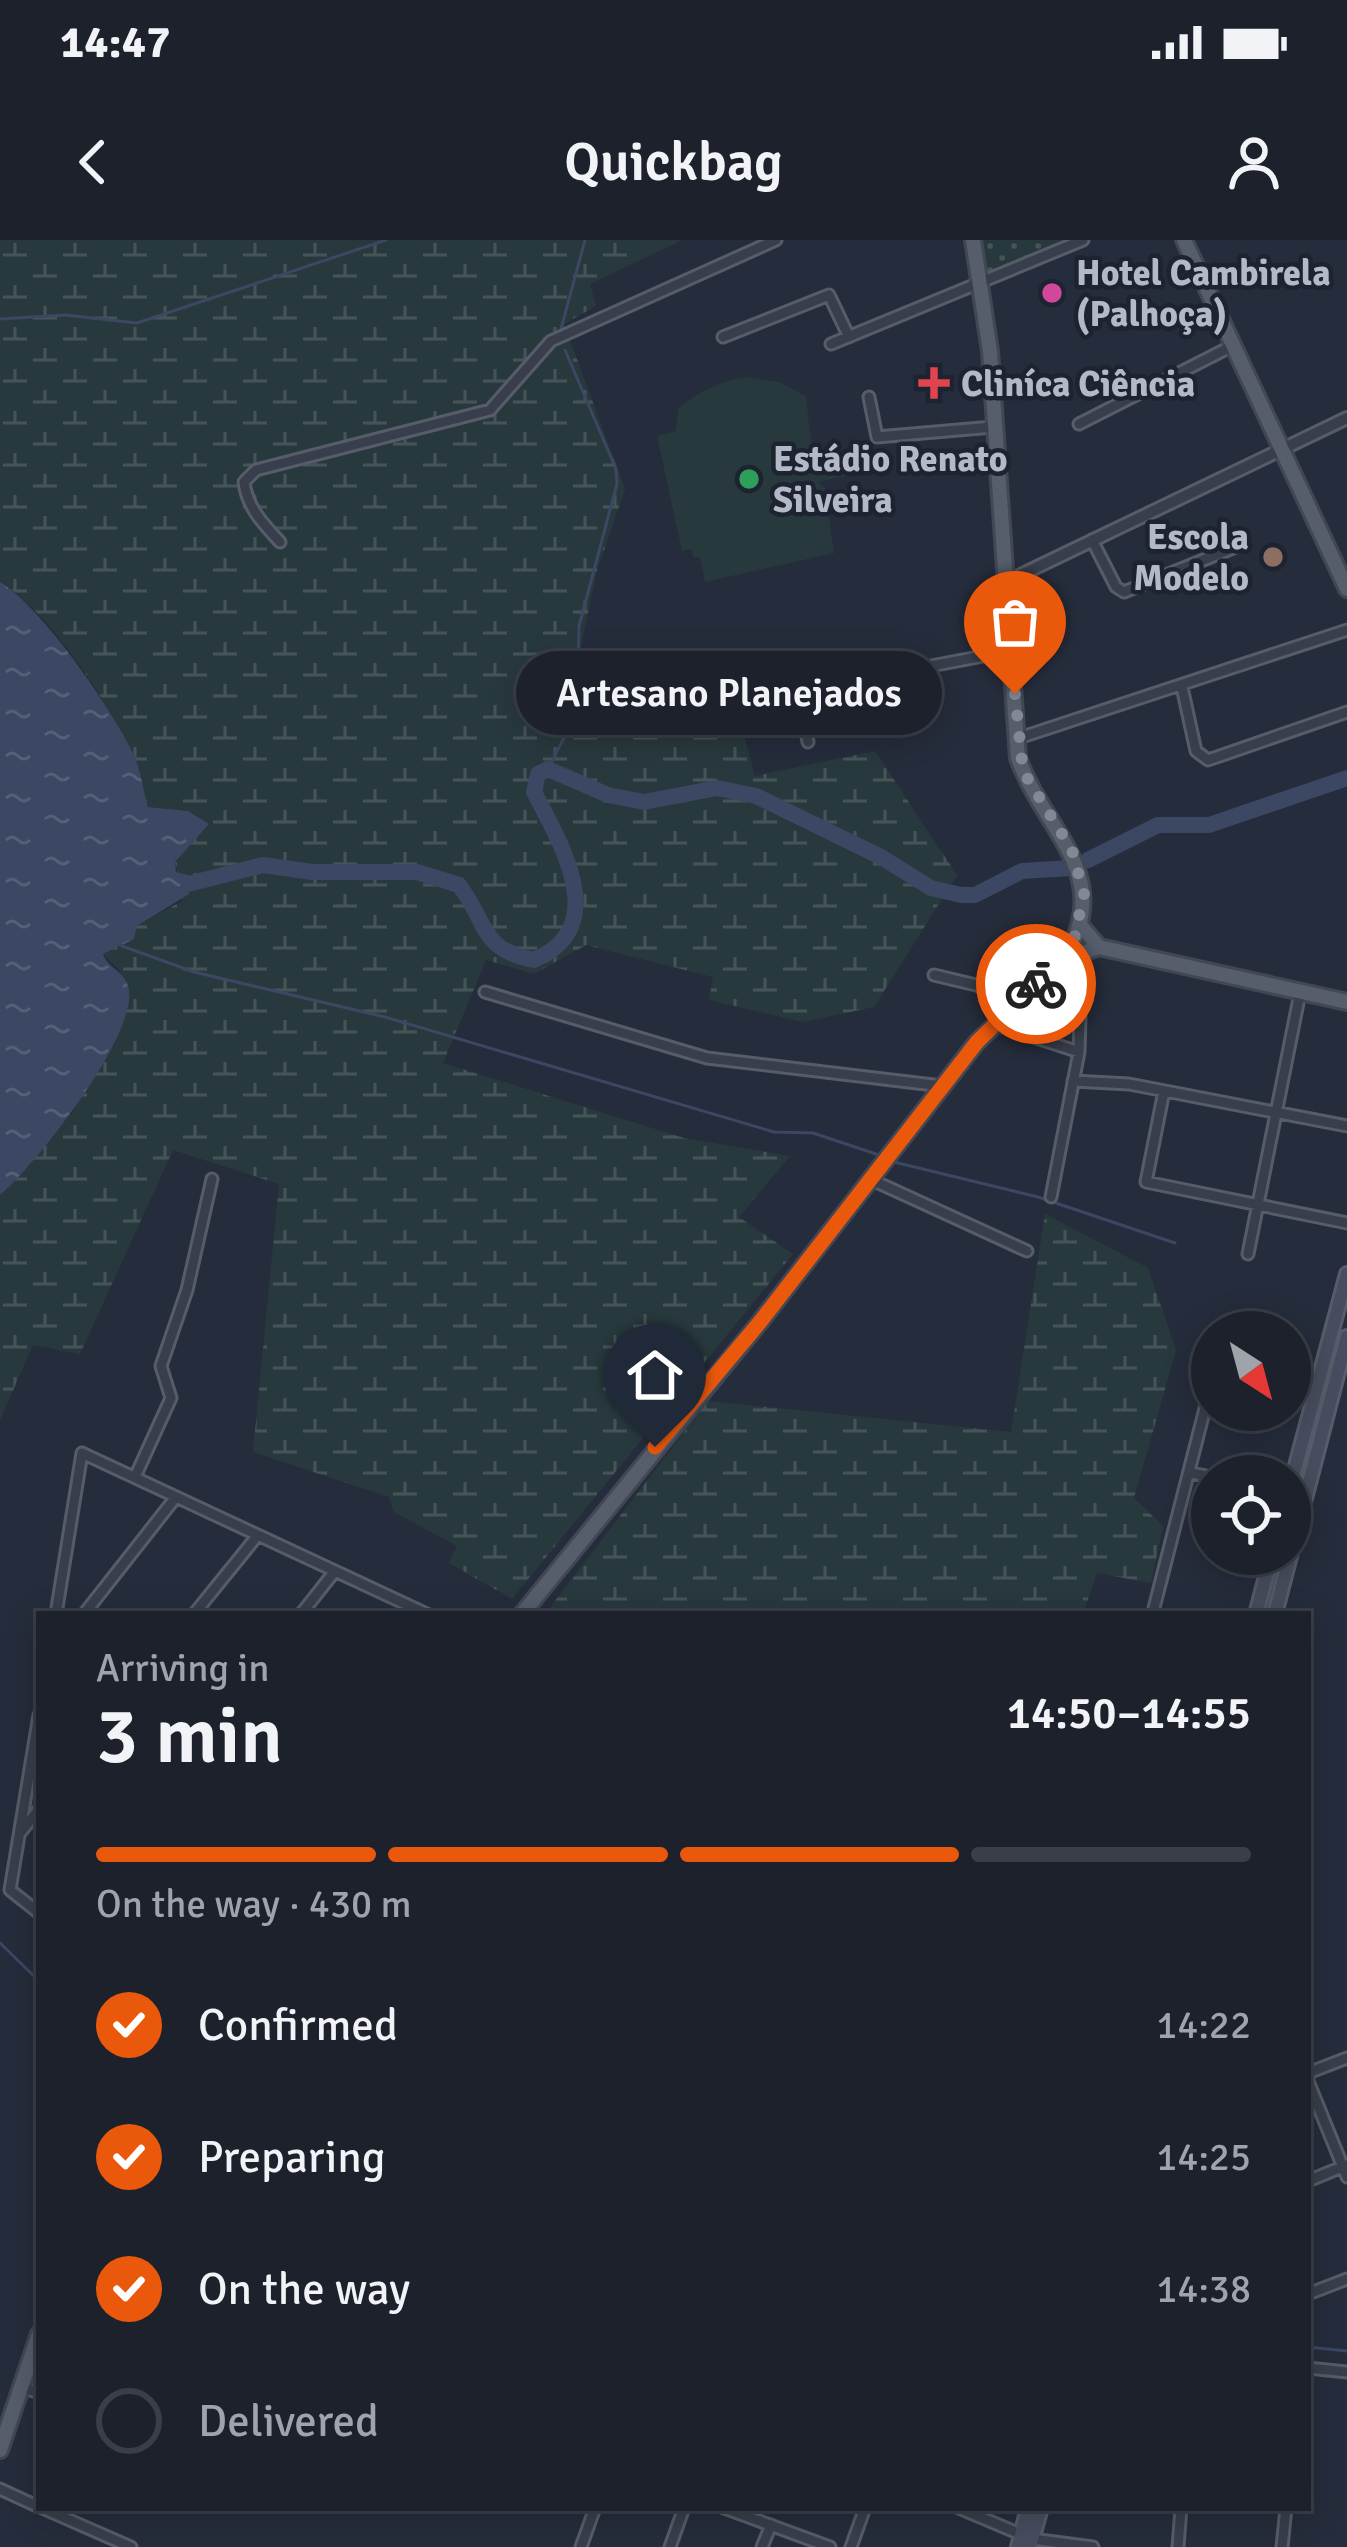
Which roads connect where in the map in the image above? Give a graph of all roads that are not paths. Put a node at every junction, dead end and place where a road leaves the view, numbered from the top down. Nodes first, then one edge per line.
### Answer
1 (776, 240) edge
2 (973, 240) edge
3 (1083, 240) edge
4 (1184, 240) edge
5 (979, 281) junction
6 (723, 337) dead end
7 (849, 337) junction
8 (831, 344) dead end
9 (1234, 346) junction
10 (869, 397) dead end
11 (1347, 418) edge
12 (1079, 424) dead end
13 (994, 427) junction
14 (1282, 449) junction
15 (1092, 540) junction
16 (280, 542) dead end
17 (1243, 544) dead end
18 (1004, 583) junction
19 (1347, 589) edge
20 (1347, 630) edge
21 (1010, 651) junction
22 (1182, 687) junction
23 (1347, 712) edge
24 (1019, 738) junction
25 (808, 742) dead end
26 (1080, 925) junction
27 (1099, 947) junction
28 (1082, 952) junction
29 (1063, 961) junction
30 (934, 975) dead end
31 (484, 992) dead end
32 (1300, 993) junction
33 (1022, 996) junction
34 (1347, 1002) edge
35 (994, 1024) junction
36 (1079, 1052) junction
37 (1072, 1081) junction
38 (942, 1086) junction
39 (1164, 1091) junction
40 (1273, 1112) junction
41 (1347, 1126) edge
42 (212, 1179) dead end
43 (872, 1180) junction
44 (1051, 1197) dead end
45 (1255, 1204) junction
46 (1347, 1223) edge
47 (1027, 1251) dead end
48 (1248, 1254) dead end
49 (1347, 1274) edge
50 (1347, 1337) edge
51 (1299, 1455) edge
52 (1191, 1473) edge
53 (135, 1477) junction
54 (176, 1497) junction
55 (258, 1534) junction
56 (335, 1571) junction
57 (1266, 1575) edge
58 (1154, 1608) dead end
59 (56, 1611) edge
60 (87, 1611) edge
61 (196, 1611) edge
62 (303, 1611) edge
63 (412, 1611) edge
64 (524, 1611) edge
65 (1257, 1611) edge
66 (1276, 1611) edge
67 (36, 1734) edge
68 (36, 1813) edge
69 (20, 1833) junction
70 (36, 1910) edge
71 (1347, 2058) edge
72 (1311, 2076) edge
73 (1311, 2084) edge
74 (1346, 2170) edge
75 (1311, 2180) edge
76 (1347, 2279) edge
77 (1311, 2293) edge
78 (36, 2343) edge
79 (1311, 2368) edge
80 (1347, 2372) edge
81 (21, 2387) junction
82 (36, 2392) edge
83 (0, 2450) edge
84 (0, 2489) edge
85 (36, 2505) edge
86 (50, 2511) edge
87 (594, 2511) edge
88 (684, 2511) edge
89 (732, 2511) edge
90 (864, 2511) edge
91 (965, 2511) edge
92 (1028, 2511) edge
93 (1040, 2511) edge
94 (1181, 2511) edge
95 (1286, 2511) edge
96 (771, 2525) junction
97 (1025, 2542) edge
98 (1077, 2546) edge
99 (131, 2547) edge
100 (581, 2547) edge
101 (670, 2547) edge
102 (763, 2547) edge
103 (830, 2547) edge
104 (850, 2547) edge
105 (1093, 2547) edge
106 (1178, 2547) edge
107 (1282, 2547) edge

1 - 16 street
2 - 5 main road
3 - 5 street
4 - 9 main road
5 - 7 street
5 - 13 main road
6 - 7 street
7 - 8 street
9 - 12 street
9 - 14 main road
10 - 13 street
11 - 14 street
13 - 18 main road
14 - 15 street
14 - 19 main road
15 - 17 street
15 - 18 street
18 - 21 main road
20 - 22 street
21 - 24 main road
21 - 25 street
22 - 23 street
22 - 24 street
24 - 26 main road
26 - 27 main road
26 - 29 main road
27 - 28 main road
27 - 32 main road
28 - 29 main road
28 - 36 street
29 - 33 main road
30 - 33 street
31 - 38 street
32 - 34 main road
32 - 40 street
33 - 35 main road
35 - 36 street
35 - 38 main road
36 - 37 street
37 - 39 street
37 - 44 street
38 - 43 main road
39 - 40 street
39 - 45 street
40 - 41 street
40 - 45 street
42 - 53 street
43 - 47 street
43 - 64 main road
45 - 46 street
45 - 48 street
49 - 51 main road
50 - 66 main road
52 - 58 street
53 - 54 street
53 - 59 street
54 - 55 street
54 - 60 street
55 - 56 street
55 - 61 street
56 - 62 street
56 - 63 street
57 - 65 main road
67 - 69 street
68 - 69 street
69 - 70 street
71 - 72 street
73 - 74 street
74 - 75 street
76 - 77 street
78 - 81 main road
79 - 80 street
81 - 82 street
81 - 83 main road
84 - 85 street
86 - 99 street
87 - 100 street
88 - 101 street
89 - 96 street
90 - 104 street
91 - 97 street
92 - 97 main road
93 - 97 main road
94 - 106 street
95 - 107 street
96 - 102 street
96 - 103 street
97 - 98 street
98 - 105 street

